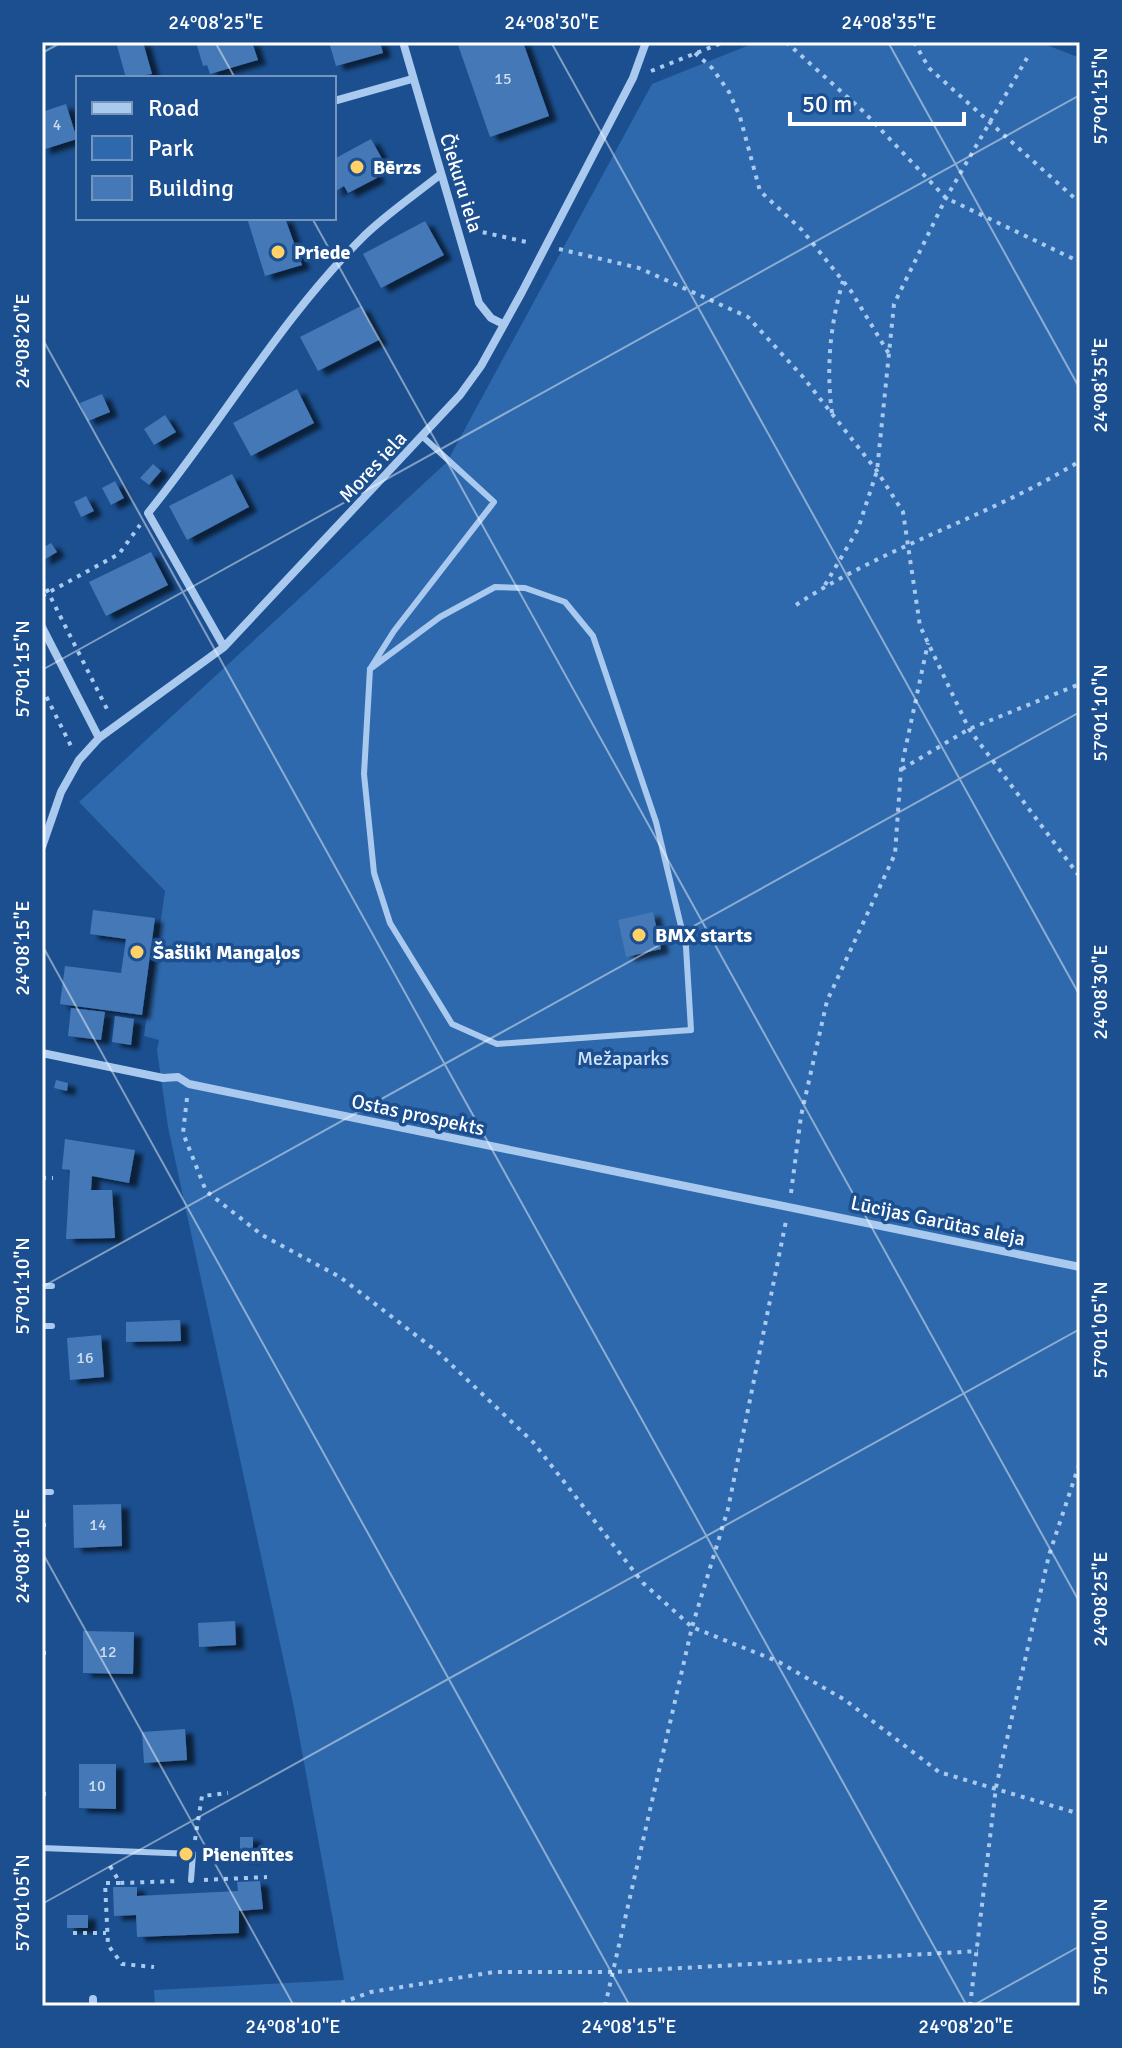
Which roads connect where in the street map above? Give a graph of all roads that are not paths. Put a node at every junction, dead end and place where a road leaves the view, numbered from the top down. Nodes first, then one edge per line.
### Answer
1 (403, 42) edge
2 (646, 42) edge
3 (412, 79) junction
4 (336, 100) edge
5 (441, 174) junction
6 (503, 324) junction
7 (423, 437) junction
8 (42, 627) edge
9 (224, 647) junction
10 (370, 669) junction
11 (99, 738) junction
12 (42, 847) edge
13 (42, 1053) edge
14 (789, 1207) joint
15 (1080, 1267) edge
16 (42, 1286) edge
17 (52, 1286) dead end
18 (42, 1326) edge
19 (52, 1326) dead end
20 (42, 1492) edge
21 (51, 1492) dead end
22 (42, 1848) edge
23 (191, 1880) dead end

1 - 3 street, Čiekuru iela
2 - 6 street, Mores iela
3 - 4 street
3 - 5 street, Čiekuru iela
5 - 6 street, Čiekuru iela
5 - 9 street
6 - 7 street, Mores iela
7 - 9 street, Mores iela
7 - 10 lane
8 - 11 street
9 - 11 street, Mores iela
10 - 10 lane
11 - 12 street, Mores iela
13 - 14 street, Ostas prospekts
14 - 15 street, Lūcijas Garūtas aleja
16 - 17 lane
18 - 19 lane
20 - 21 lane
22 - 23 lane

